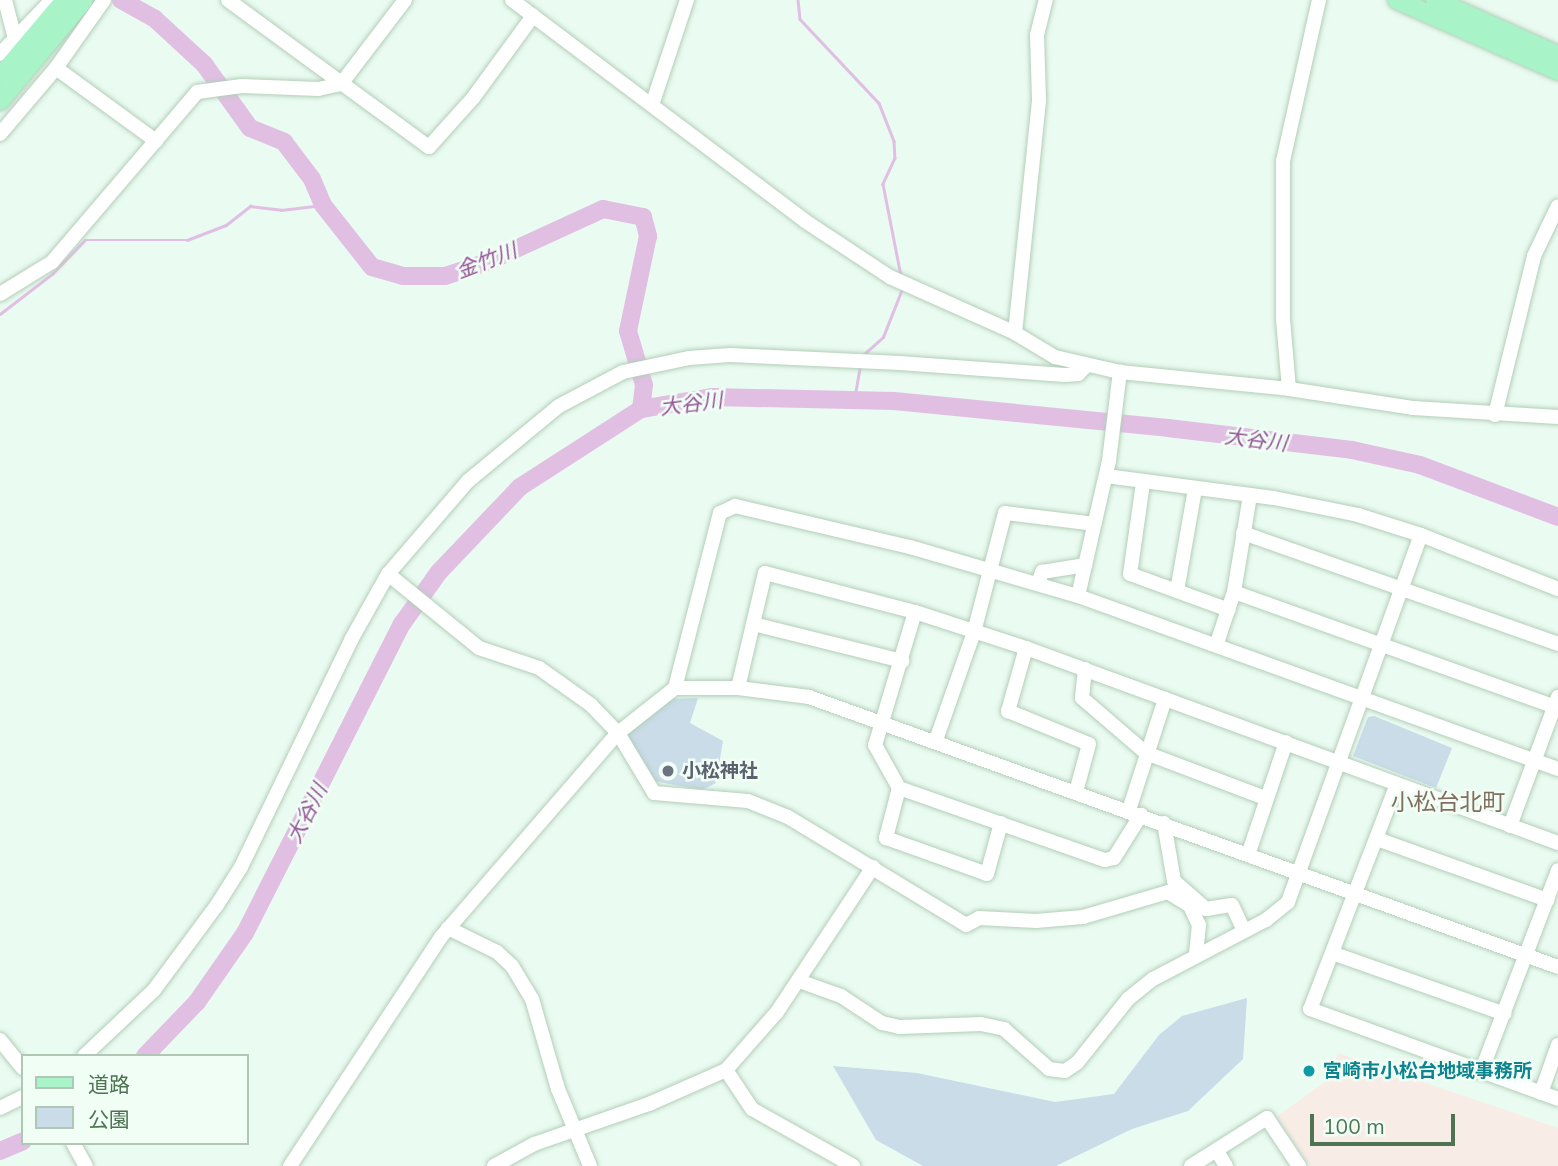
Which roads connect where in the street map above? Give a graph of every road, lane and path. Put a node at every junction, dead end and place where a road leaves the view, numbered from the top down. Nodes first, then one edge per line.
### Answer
1 (5, 0) edge
2 (52, 0) edge
3 (65, 0) edge
4 (84, 0) edge
5 (228, 0) edge
6 (405, 0) edge
7 (512, 0) edge
8 (687, 0) edge
9 (1046, 0) edge
10 (1319, 0) edge
11 (1397, 0) edge
12 (1436, 0) edge
13 (103, 1) edge
14 (533, 16) junction
15 (15, 39) junction
16 (0, 54) edge
17 (1558, 55) edge
18 (56, 68) junction
19 (1558, 71) edge
20 (0, 77) edge
21 (341, 83) junction
22 (0, 101) edge
23 (652, 105) junction
24 (0, 134) edge
25 (156, 141) junction
26 (1558, 206) edge
27 (0, 295) edge
28 (1015, 333) junction
29 (1085, 367) junction
30 (1120, 372) junction
31 (1289, 389) junction
32 (1495, 415) junction
33 (1558, 417) edge
34 (1107, 469) junction
35 (1143, 483) junction
36 (1195, 489) junction
37 (1250, 495) junction
38 (1094, 524) junction
39 (1243, 533) junction
40 (1421, 535) junction
41 (1085, 565) junction
42 (990, 569) junction
43 (390, 575) junction
44 (1038, 584) junction
45 (1403, 589) junction
46 (1558, 589) edge
47 (1177, 591) junction
48 (1234, 592) junction
49 (1078, 596) junction
50 (1228, 610) junction
51 (915, 612) junction
52 (753, 624) junction
53 (974, 632) junction
54 (1217, 643) junction
55 (1558, 644) edge
56 (1384, 645) junction
57 (1026, 648) junction
58 (902, 661) junction
59 (1085, 669) junction
60 (675, 688) junction
61 (738, 688) junction
62 (1362, 696) junction
63 (1165, 699) junction
64 (1557, 704) edge
65 (882, 721) junction
66 (618, 733) junction
67 (936, 740) junction
68 (1286, 742) junction
69 (1146, 753) junction
70 (1535, 760) junction
71 (1338, 762) junction
72 (1558, 769) edge
73 (1397, 784) junction
74 (899, 788) junction
75 (1076, 792) junction
76 (1265, 798) junction
77 (1135, 812) junction
78 (1001, 823) junction
79 (1164, 823) junction
80 (1510, 826) junction
81 (1377, 839) junction
82 (1558, 843) edge
83 (1248, 855) junction
84 (873, 867) junction
85 (1558, 870) edge
86 (1299, 875) junction
87 (1355, 897) junction
88 (1548, 900) junction
89 (448, 928) junction
90 (1243, 929) junction
91 (1332, 953) junction
92 (1196, 955) junction
93 (1527, 956) junction
94 (1558, 967) edge
95 (799, 981) junction
96 (1505, 1014) junction
97 (0, 1040) edge
98 (1558, 1045) edge
99 (86, 1054) edge
100 (21, 1066) edge
101 (726, 1070) junction
102 (1481, 1072) junction
103 (1541, 1093) junction
104 (21, 1098) edge
105 (1558, 1099) edge
106 (0, 1108) edge
107 (577, 1129) junction
108 (74, 1145) edge
109 (1217, 1151) junction
110 (84, 1162) edge
111 (290, 1166) edge
112 (494, 1166) edge
113 (590, 1166) edge
114 (853, 1166) edge
115 (1191, 1166) edge
116 (1226, 1166) edge
117 (1299, 1166) edge

1 - 15 street
2 - 15 street
3 - 20 main road
4 - 22 main road
5 - 21 street
6 - 21 street
7 - 14 street
8 - 23 street
9 - 28 street
10 - 31 street
11 - 19 main road
12 - 17 main road
13 - 18 street
14 - 21 street
14 - 23 street
15 - 16 street
18 - 24 street
18 - 25 street
21 - 25 street
23 - 28 street
25 - 27 street
26 - 32 street
28 - 29 street
29 - 30 street
29 - 43 street
30 - 31 street
30 - 34 street
31 - 32 street
32 - 33 street
34 - 35 street
34 - 38 street
35 - 36 street
35 - 47 street
36 - 37 street
36 - 47 street
37 - 39 street
37 - 40 street
38 - 41 street
38 - 42 street
39 - 45 street
39 - 48 street
40 - 45 street
40 - 46 street
41 - 44 street
41 - 49 street
42 - 44 street
42 - 53 street
42 - 60 street
43 - 66 street
43 - 99 street
44 - 49 street
45 - 55 street
45 - 56 street
47 - 50 street
48 - 50 street
48 - 56 street
49 - 54 street
50 - 54 street
51 - 52 street
51 - 53 street
51 - 58 street
52 - 58 street
52 - 61 street
53 - 57 street
53 - 67 street
54 - 62 street
56 - 62 street
56 - 64 street
57 - 59 street
57 - 75 street
58 - 65 street
59 - 63 street
59 - 69 street
60 - 61 street
60 - 66 street
61 - 65 street
62 - 70 street
62 - 71 street
63 - 68 street
63 - 69 street
64 - 70 street
65 - 67 street
65 - 74 street
66 - 84 street
66 - 89 street
67 - 75 street
68 - 71 street
68 - 76 street
69 - 76 street
69 - 77 street
70 - 72 street
70 - 80 street
71 - 73 street
71 - 86 street
73 - 80 street
73 - 81 street
74 - 78 street
74 - 78 street
75 - 77 street
76 - 83 street
77 - 78 street
77 - 79 street
79 - 83 street
79 - 90 street
80 - 82 street
81 - 87 street
81 - 88 street
83 - 86 street
84 - 92 street
84 - 95 street
85 - 88 street
86 - 87 street
86 - 90 street
87 - 91 street
87 - 93 street
88 - 93 street
89 - 107 street
89 - 111 street
90 - 92 street
91 - 96 street
91 - 102 street
92 - 95 street
93 - 94 street
93 - 96 street
95 - 101 street
96 - 102 street
97 - 100 street
98 - 103 street
101 - 107 street
101 - 114 street
102 - 103 street
103 - 105 street
104 - 106 street
107 - 112 street
107 - 113 street
108 - 110 street
109 - 115 street
109 - 116 street
109 - 117 street

